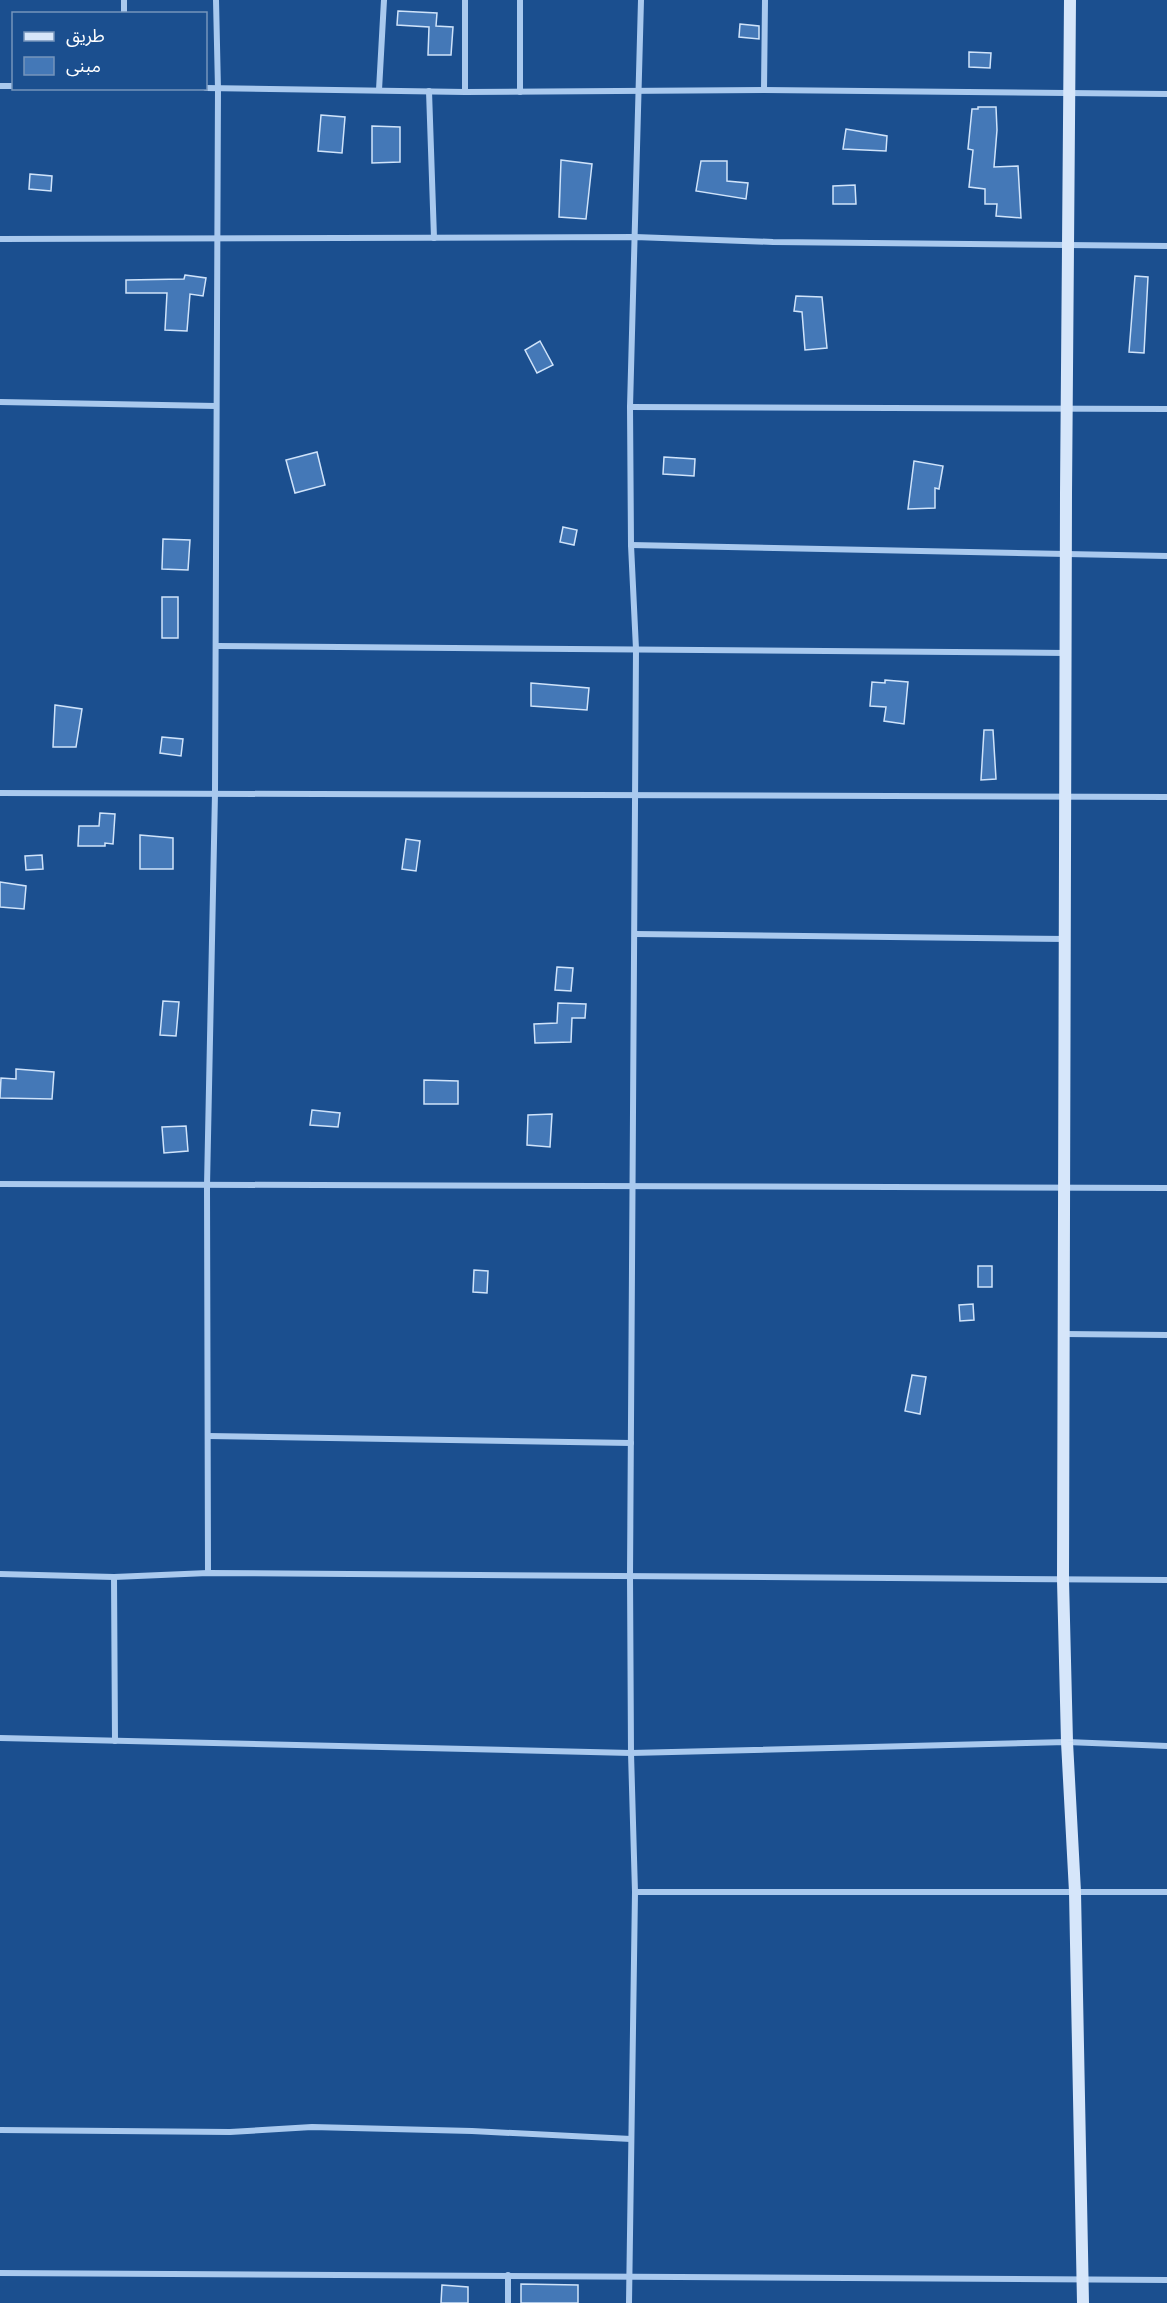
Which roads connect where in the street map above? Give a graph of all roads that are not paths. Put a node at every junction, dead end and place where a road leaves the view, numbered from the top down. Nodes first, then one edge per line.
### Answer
1 (216, 0) edge
2 (384, 0) edge
3 (465, 0) edge
4 (520, 0) edge
5 (641, 0) edge
6 (765, 0) edge
7 (1070, 0) edge
8 (207, 88) edge
9 (218, 88) junction
10 (379, 90) junction
11 (764, 90) junction
12 (429, 91) junction
13 (639, 91) junction
14 (465, 92) junction
15 (520, 92) junction
16 (1069, 93) junction
17 (1167, 94) edge
18 (635, 237) junction
19 (434, 238) junction
20 (0, 239) edge
21 (217, 239) junction
22 (1069, 244) junction
23 (1167, 246) edge
24 (0, 402) edge
25 (216, 406) junction
26 (630, 407) junction
27 (1068, 409) junction
28 (1167, 409) edge
29 (631, 545) junction
30 (1067, 553) junction
31 (1167, 556) edge
32 (216, 646) junction
33 (636, 650) junction
34 (1067, 653) junction
35 (0, 793) edge
36 (215, 793) junction
37 (636, 794) junction
38 (1066, 796) junction
39 (1167, 797) edge
40 (634, 934) junction
41 (1066, 939) junction
42 (0, 1184) edge
43 (633, 1185) junction
44 (207, 1186) junction
45 (1167, 1188) edge
46 (1065, 1189) junction
47 (1064, 1334) junction
48 (1167, 1335) edge
49 (208, 1436) junction
50 (631, 1443) junction
51 (208, 1573) junction
52 (0, 1574) edge
53 (630, 1576) junction
54 (114, 1577) junction
55 (1063, 1580) junction
56 (1167, 1580) edge
57 (0, 1738) edge
58 (115, 1741) junction
59 (1067, 1742) junction
60 (1167, 1746) edge
61 (631, 1753) junction
62 (635, 1892) junction
63 (1075, 1892) junction
64 (1167, 1892) edge
65 (0, 2130) edge
66 (631, 2139) junction
67 (0, 2273) edge
68 (508, 2275) junction
69 (629, 2276) junction
70 (1084, 2279) junction
71 (1167, 2280) edge
72 (508, 2303) edge
73 (629, 2303) edge
74 (1083, 2303) edge

1 - 9 street
2 - 10 street
3 - 14 street
4 - 15 street
5 - 13 street
6 - 11 street
7 - 16 street
8 - 9 street
9 - 10 street
9 - 21 street
10 - 12 street
11 - 13 street
11 - 16 street
12 - 14 street
12 - 19 street
13 - 15 street
13 - 18 street
14 - 15 street
16 - 17 street
16 - 22 street
18 - 19 street
18 - 22 street
18 - 26 street
19 - 21 street
20 - 21 street
21 - 25 street
22 - 23 street
22 - 27 street
24 - 25 street
25 - 32 street
26 - 27 street
26 - 29 street
27 - 28 street
27 - 30 street
29 - 30 street
29 - 33 street
30 - 31 street
30 - 34 street
32 - 33 street
32 - 36 street
33 - 34 street
33 - 37 street
34 - 38 street
35 - 36 street
36 - 37 street
36 - 44 street
37 - 38 street
37 - 40 street
38 - 39 street
38 - 41 street
40 - 41 street
40 - 43 street
41 - 46 street
42 - 44 street
43 - 44 street
43 - 46 street
43 - 50 street
44 - 49 street
45 - 46 street
46 - 47 street
47 - 48 street
47 - 55 street
49 - 50 street
49 - 51 street
50 - 53 street
51 - 53 street
51 - 54 street
52 - 54 street
53 - 55 street
53 - 61 street
54 - 58 street
55 - 56 street
55 - 59 street
57 - 58 street
58 - 61 street
59 - 60 street
59 - 61 street
59 - 63 street
61 - 62 street
62 - 63 street
62 - 66 street
63 - 64 street
63 - 70 street
65 - 66 street
66 - 69 street
67 - 68 street
68 - 69 street
68 - 72 street
69 - 70 street
69 - 73 street
70 - 71 street
70 - 74 street

